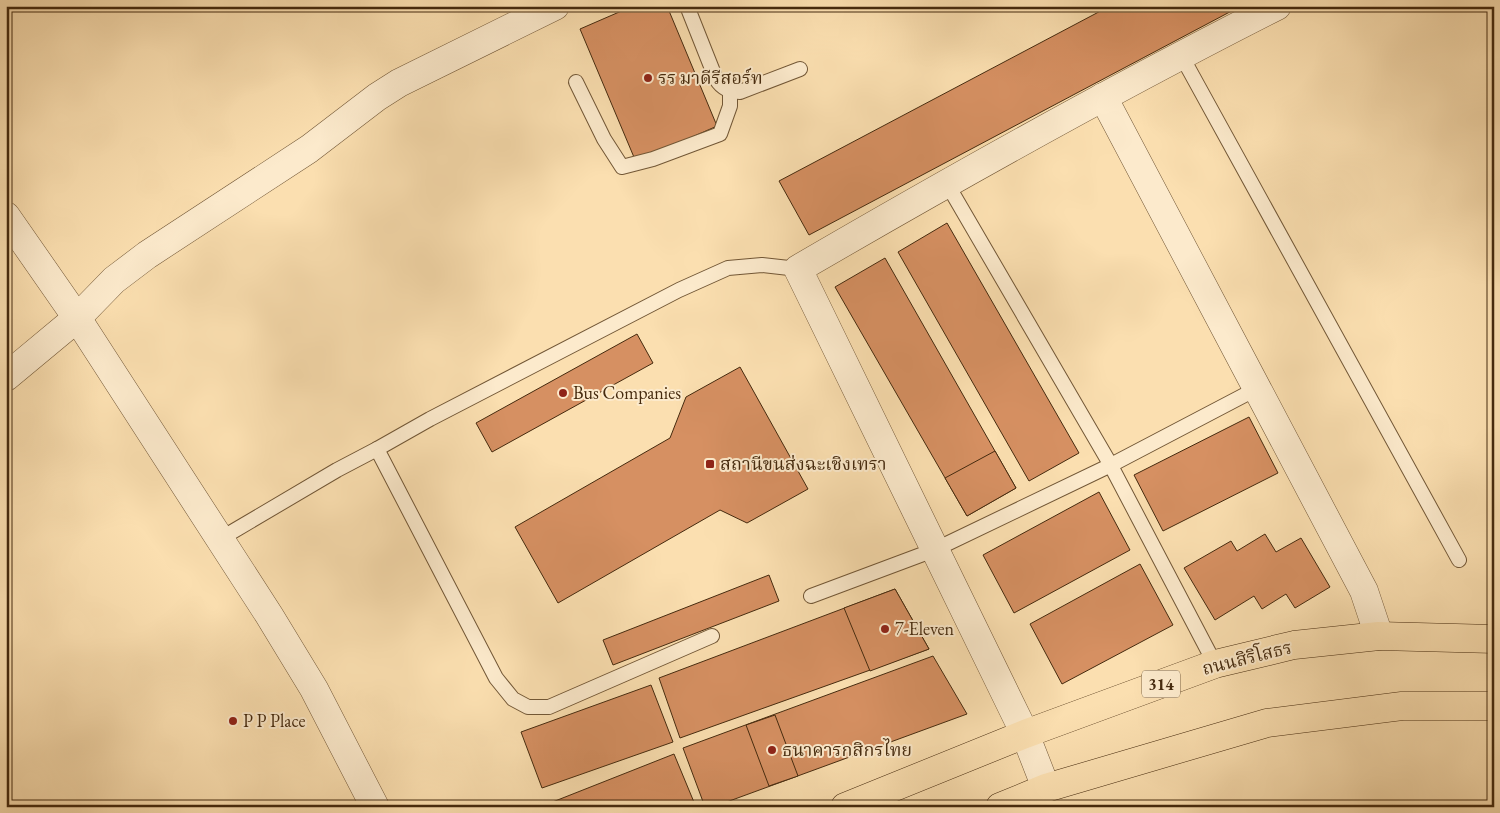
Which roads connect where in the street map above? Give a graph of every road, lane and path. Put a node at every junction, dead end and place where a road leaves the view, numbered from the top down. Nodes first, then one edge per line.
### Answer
1 (555, 6) edge
2 (687, 6) edge
3 (1277, 6) edge
4 (1181, 55) junction
5 (800, 69) dead end
6 (576, 82) dead end
7 (730, 91) junction
8 (1103, 98) junction
9 (946, 182) junction
10 (6, 216) edge
11 (798, 269) junction
12 (77, 318) junction
13 (6, 377) edge
14 (1256, 389) junction
15 (377, 449) junction
16 (1111, 465) junction
17 (220, 539) junction
18 (934, 550) junction
19 (1459, 560) dead end
20 (811, 596) dead end
21 (712, 636) dead end
22 (1379, 636) junction
23 (1494, 639) edge
24 (1215, 664) junction
25 (1494, 706) edge
26 (1025, 734) junction
27 (1046, 788) junction
28 (375, 807) edge
29 (845, 807) edge
30 (1000, 807) edge

1 - 12 street
2 - 7 lane
3 - 4 street
4 - 8 street
4 - 19 lane
5 - 7 lane
6 - 7 lane
8 - 9 street
8 - 14 street
9 - 11 street
9 - 16 lane
10 - 12 street
11 - 15 lane
11 - 18 street
12 - 13 street
12 - 17 street
14 - 16 lane
14 - 22 street
15 - 17 lane
15 - 21 lane
16 - 18 lane
16 - 24 lane
17 - 28 street
18 - 20 lane
18 - 26 street
22 - 23 main road, ถนนสิริโสธร / 314
22 - 24 main road, ถนนสิริโสธร / 314
24 - 26 main road, ถนนสิริโสธร / 314
25 - 27 main road
26 - 27 street
26 - 29 main road, ถนนสิริโสธร / 314
27 - 30 main road

